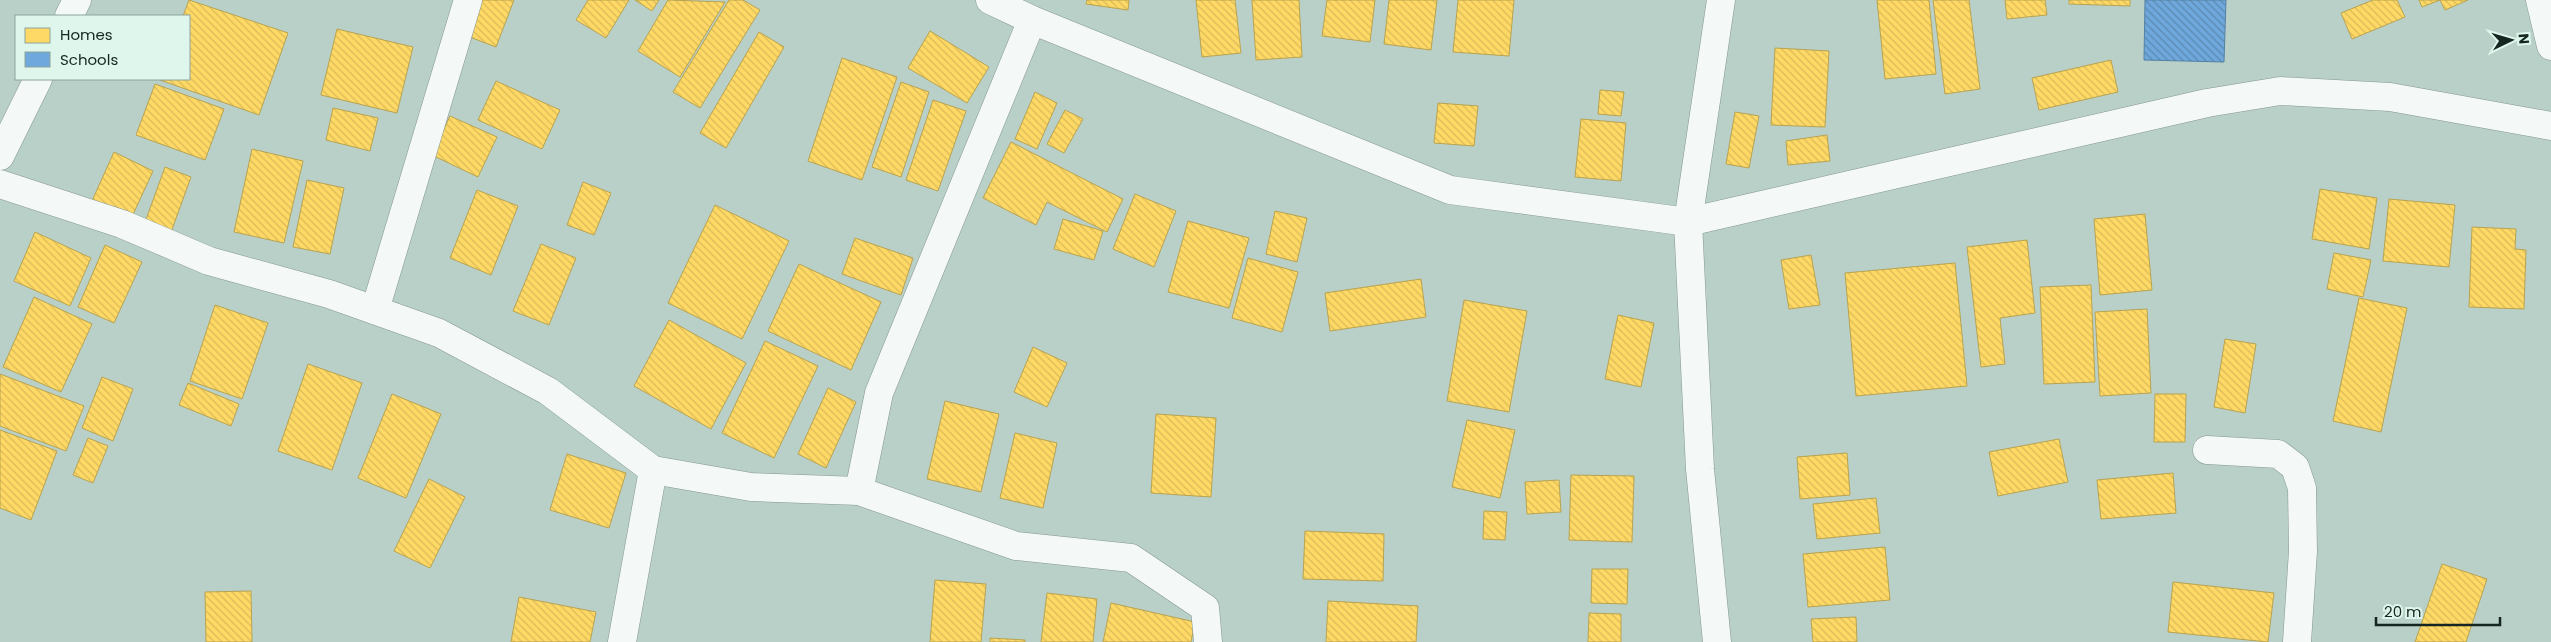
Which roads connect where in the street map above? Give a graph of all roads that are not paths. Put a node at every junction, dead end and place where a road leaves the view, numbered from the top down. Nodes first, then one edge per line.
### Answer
1 (77, 0) edge
2 (468, 0) edge
3 (990, 0) edge
4 (1721, 0) edge
5 (2540, 0) edge
6 (70, 15) edge
7 (1032, 20) junction
8 (2551, 46) edge
9 (38, 80) edge
10 (2551, 126) edge
11 (0, 156) edge
12 (0, 184) edge
13 (1688, 222) junction
14 (375, 310) junction
15 (2207, 450) dead end
16 (653, 470) junction
17 (860, 491) junction
18 (622, 642) edge
19 (1208, 642) edge
20 (1717, 642) edge
21 (2297, 642) edge

1 - 6 street
2 - 14 street
3 - 7 street
4 - 13 street
5 - 8 street
7 - 13 street
7 - 17 street
9 - 11 street
10 - 13 street
12 - 14 street
13 - 20 street
14 - 16 street
15 - 21 street
16 - 17 street
16 - 18 street
17 - 19 street

